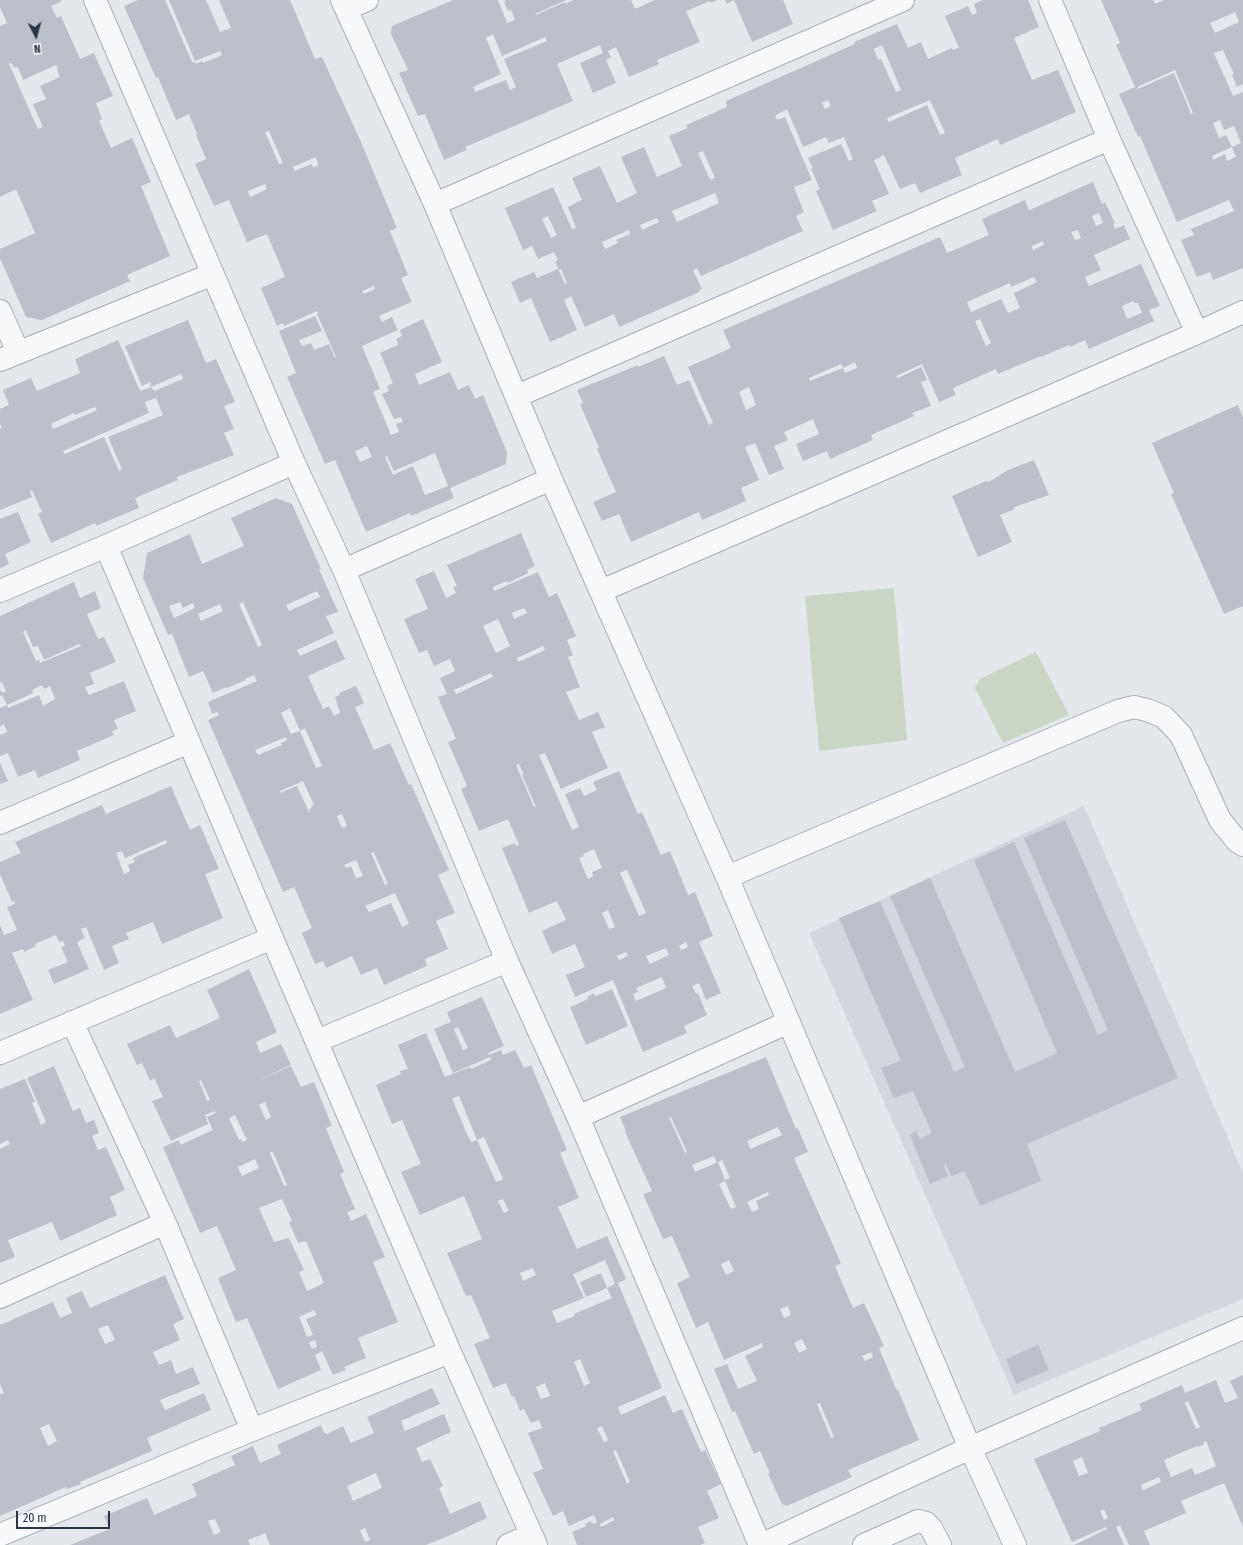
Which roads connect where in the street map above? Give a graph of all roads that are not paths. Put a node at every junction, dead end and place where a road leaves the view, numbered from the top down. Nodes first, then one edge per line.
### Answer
1 (95, 0) edge
2 (367, 0) edge
3 (903, 0) edge
4 (1050, 0) edge
5 (344, 5) edge
6 (1109, 139) junction
7 (435, 204) junction
8 (213, 274) junction
9 (0, 311) edge
10 (1243, 312) edge
11 (1197, 333) junction
12 (9, 356) edge
13 (517, 396) junction
14 (294, 463) junction
15 (551, 479) junction
16 (106, 546) junction
17 (344, 570) junction
18 (0, 591) edge
19 (601, 591) junction
20 (189, 742) junction
21 (0, 823) edge
22 (1243, 845) edge
23 (727, 877) junction
24 (272, 938) junction
25 (507, 961) junction
26 (72, 1022) junction
27 (789, 1022) junction
28 (316, 1041) junction
29 (0, 1053) edge
30 (578, 1117) junction
31 (165, 1224) junction
32 (0, 1298) edge
33 (1243, 1328) edge
34 (450, 1352) junction
35 (252, 1430) junction
36 (970, 1448) junction
37 (0, 1536) edge
38 (534, 1540) edge
39 (4, 1545) edge
40 (508, 1545) edge
41 (760, 1545) edge
42 (864, 1545) edge
43 (940, 1545) edge
44 (1014, 1545) edge

1 - 8 street
2 - 5 street
3 - 7 street
4 - 6 street
5 - 7 street
6 - 11 street
6 - 13 street
7 - 13 street
8 - 12 street
8 - 14 street
9 - 12 street
10 - 11 street
11 - 19 street
13 - 15 street
14 - 16 street
14 - 17 street
15 - 17 street
15 - 19 street
16 - 18 street
16 - 20 street
17 - 25 street
19 - 23 street
20 - 21 street
20 - 24 street
22 - 23 street
23 - 27 street
24 - 26 street
24 - 28 street
25 - 28 street
25 - 30 street
26 - 29 street
26 - 31 street
27 - 30 street
27 - 36 street
28 - 34 street
30 - 41 street
31 - 32 street
31 - 35 street
33 - 36 street
34 - 35 street
34 - 38 street
35 - 37 street
36 - 41 street
36 - 44 street
37 - 39 street
38 - 40 street
42 - 43 street

